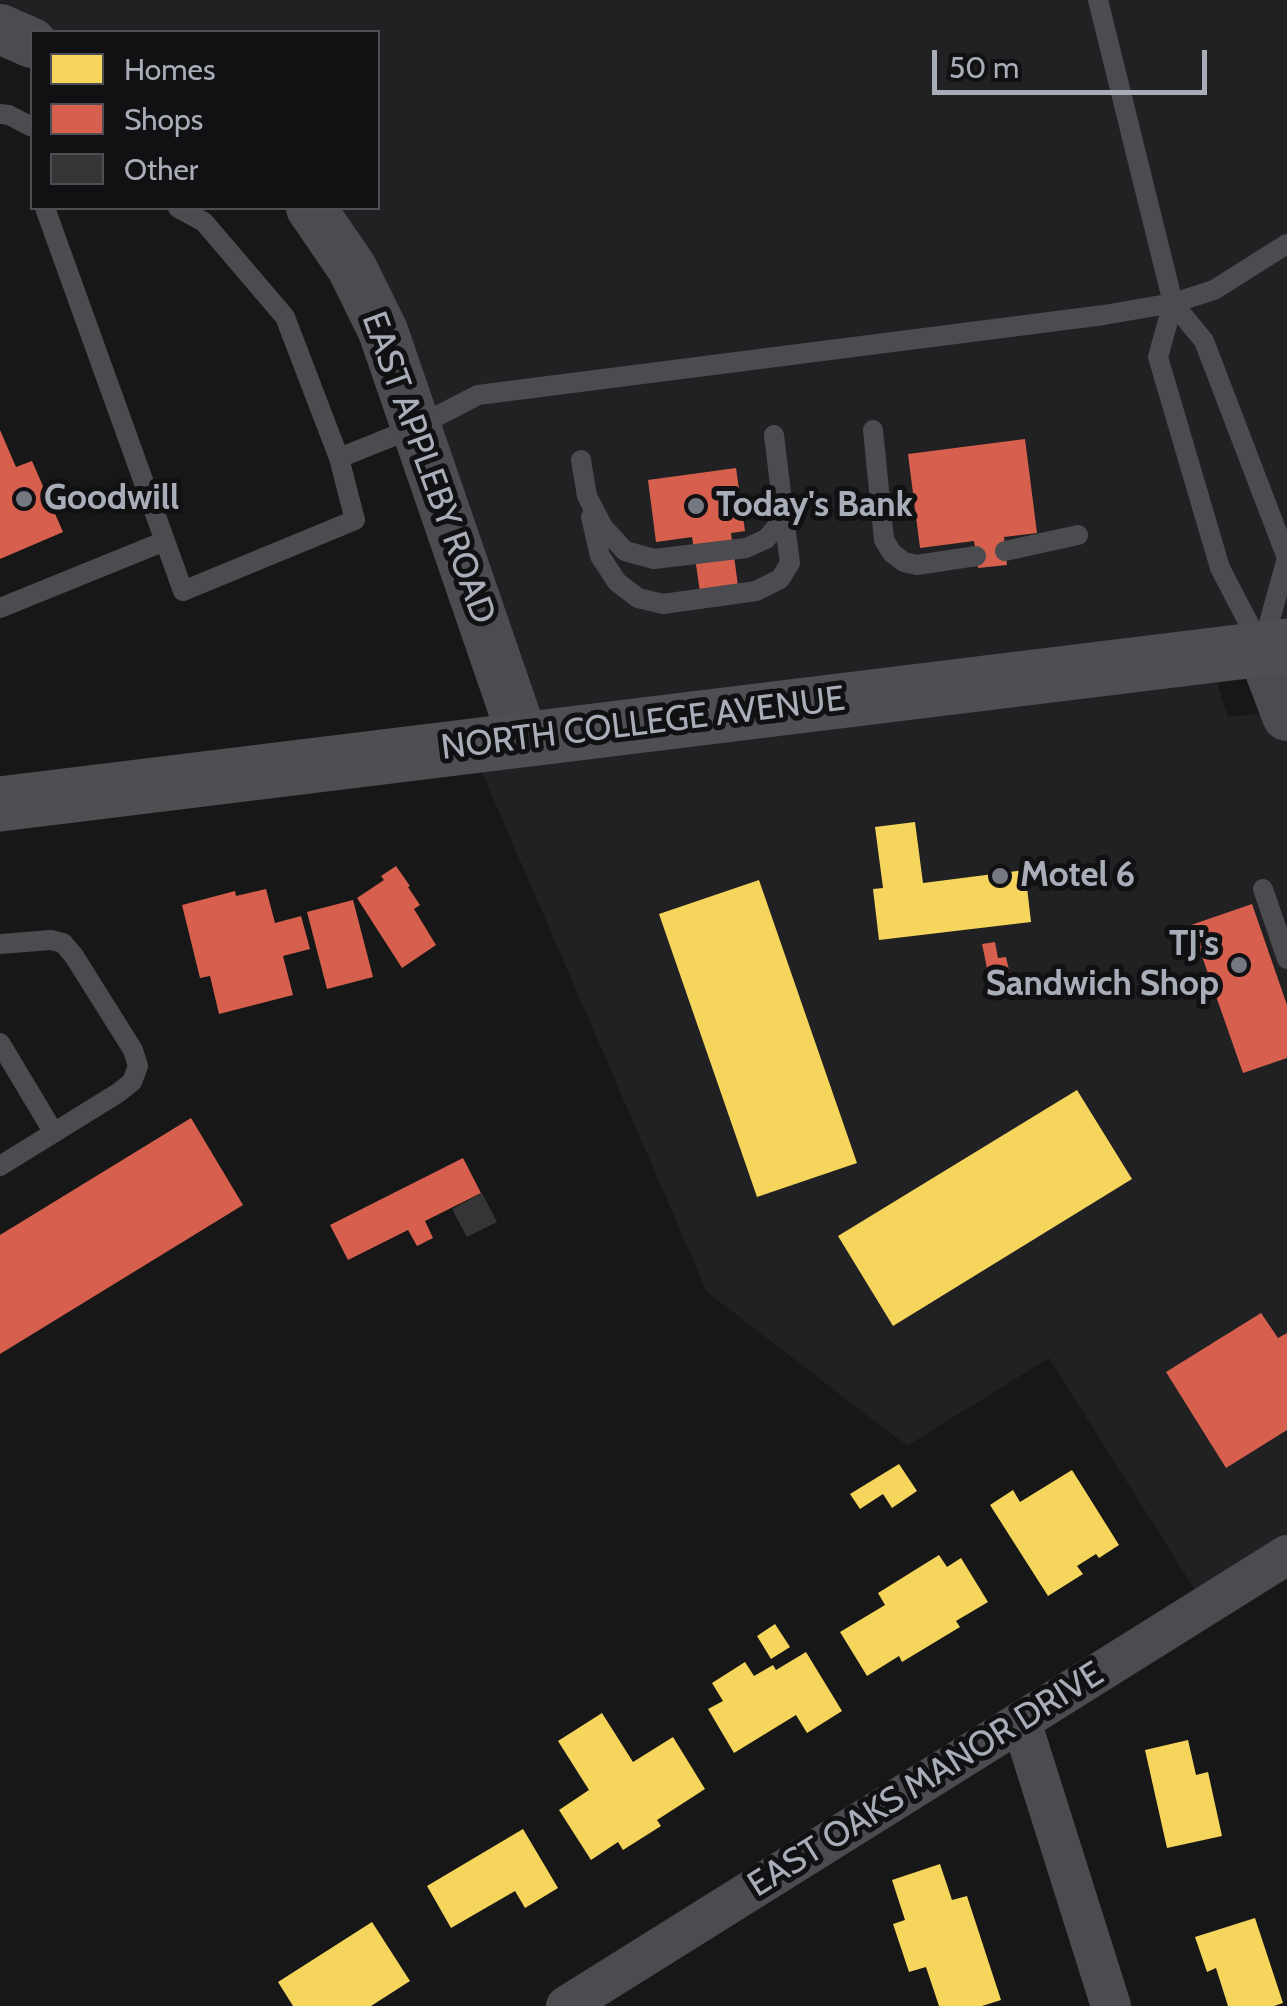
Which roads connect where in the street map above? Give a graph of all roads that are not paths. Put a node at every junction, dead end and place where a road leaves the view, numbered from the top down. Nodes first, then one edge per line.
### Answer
1 (1098, 0) edge
2 (0, 29) edge
3 (30, 43) edge
4 (0, 114) edge
5 (30, 126) edge
6 (46, 210) edge
7 (182, 210) edge
8 (312, 210) edge
9 (1287, 244) edge
10 (1173, 302) junction
11 (416, 428) junction
12 (873, 430) dead end
13 (774, 435) dead end
14 (339, 458) junction
15 (581, 460) dead end
16 (586, 496) junction
17 (782, 501) junction
18 (1078, 535) dead end
19 (165, 541) junction
20 (1006, 551) dead end
21 (976, 556) dead end
22 (0, 608) edge
23 (1274, 648) edge
24 (1287, 716) edge
25 (524, 738) junction
26 (0, 804) edge
27 (1263, 890) dead end
28 (0, 944) edge
29 (1287, 959) edge
30 (0, 1043) edge
31 (54, 1132) junction
32 (0, 1166) edge
33 (1287, 1555) edge
34 (1021, 1721) junction
35 (566, 2006) edge
36 (1112, 2006) edge

1 - 10 lane
2 - 3 street
4 - 5 lane
6 - 19 lane
7 - 14 lane
8 - 11 street, EAST APPLEBY ROAD
9 - 10 lane
10 - 11 lane
10 - 23 lane
10 - 23 lane
11 - 14 lane
11 - 25 street, EAST APPLEBY ROAD
12 - 21 lane
13 - 17 lane
14 - 19 lane
15 - 16 lane
16 - 17 lane
16 - 17 lane
18 - 20 lane
19 - 22 lane
23 - 24 street
23 - 25 main road, NORTH COLLEGE AVENUE
25 - 26 main road, NORTH COLLEGE AVENUE
27 - 29 lane
28 - 31 lane
30 - 31 lane
31 - 32 lane
33 - 34 street, EAST OAKS MANOR DRIVE
34 - 35 street, EAST OAKS MANOR DRIVE
34 - 36 street

